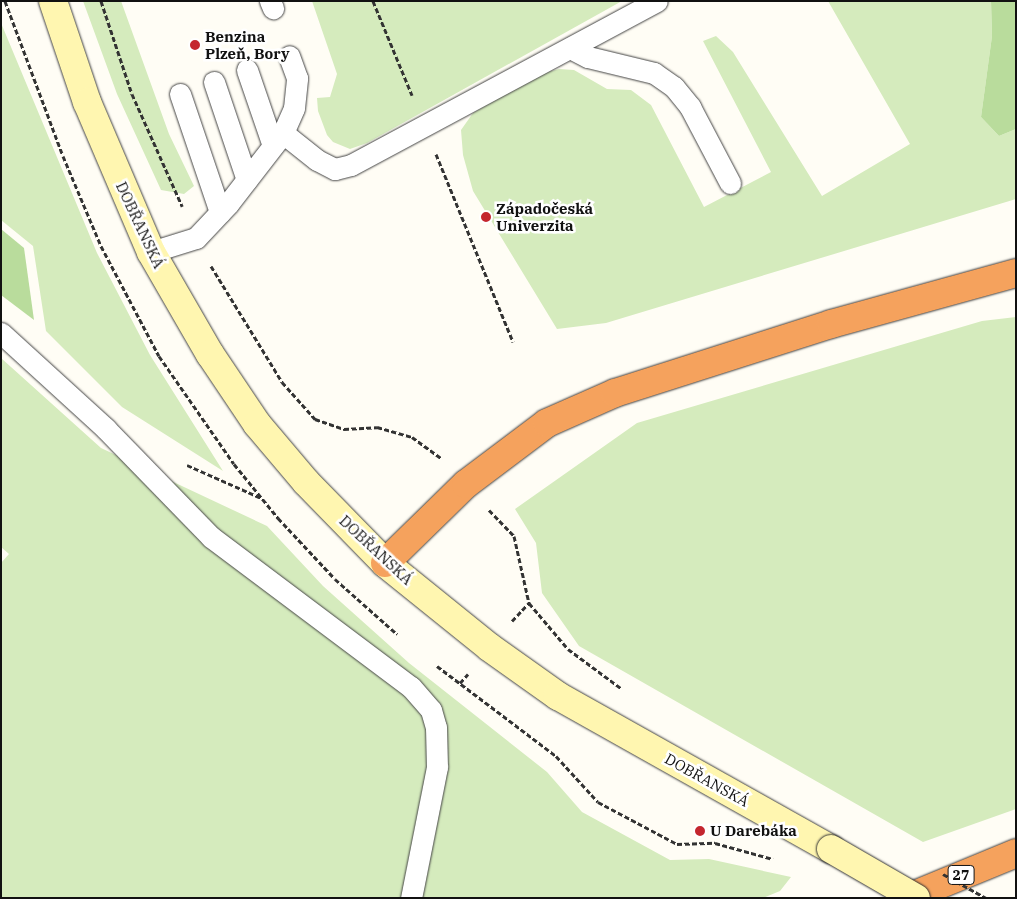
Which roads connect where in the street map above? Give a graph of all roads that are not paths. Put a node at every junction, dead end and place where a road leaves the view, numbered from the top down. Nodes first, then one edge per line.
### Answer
1 (54, 1) edge
2 (657, 1) edge
3 (570, 48) junction
4 (289, 56) dead end
5 (247, 70) dead end
6 (214, 82) dead end
7 (180, 94) dead end
8 (278, 139) junction
9 (246, 180) junction
10 (730, 183) dead end
11 (220, 212) junction
12 (151, 252) junction
13 (1016, 273) edge
14 (1, 332) edge
15 (385, 563) junction
16 (1016, 853) edge
17 (411, 898) edge
18 (907, 898) edge
19 (916, 898) edge

1 - 12 street, DOBŘANSKÁ
2 - 3 lane
3 - 8 lane
3 - 10 lane
4 - 8 lane
5 - 8 lane
6 - 9 lane
7 - 11 lane
8 - 9 lane
9 - 11 lane
11 - 12 lane
12 - 15 street, DOBŘANSKÁ
13 - 15 highway
14 - 17 lane
15 - 19 street, DOBŘANSKÁ, bridge
16 - 18 highway, 27

